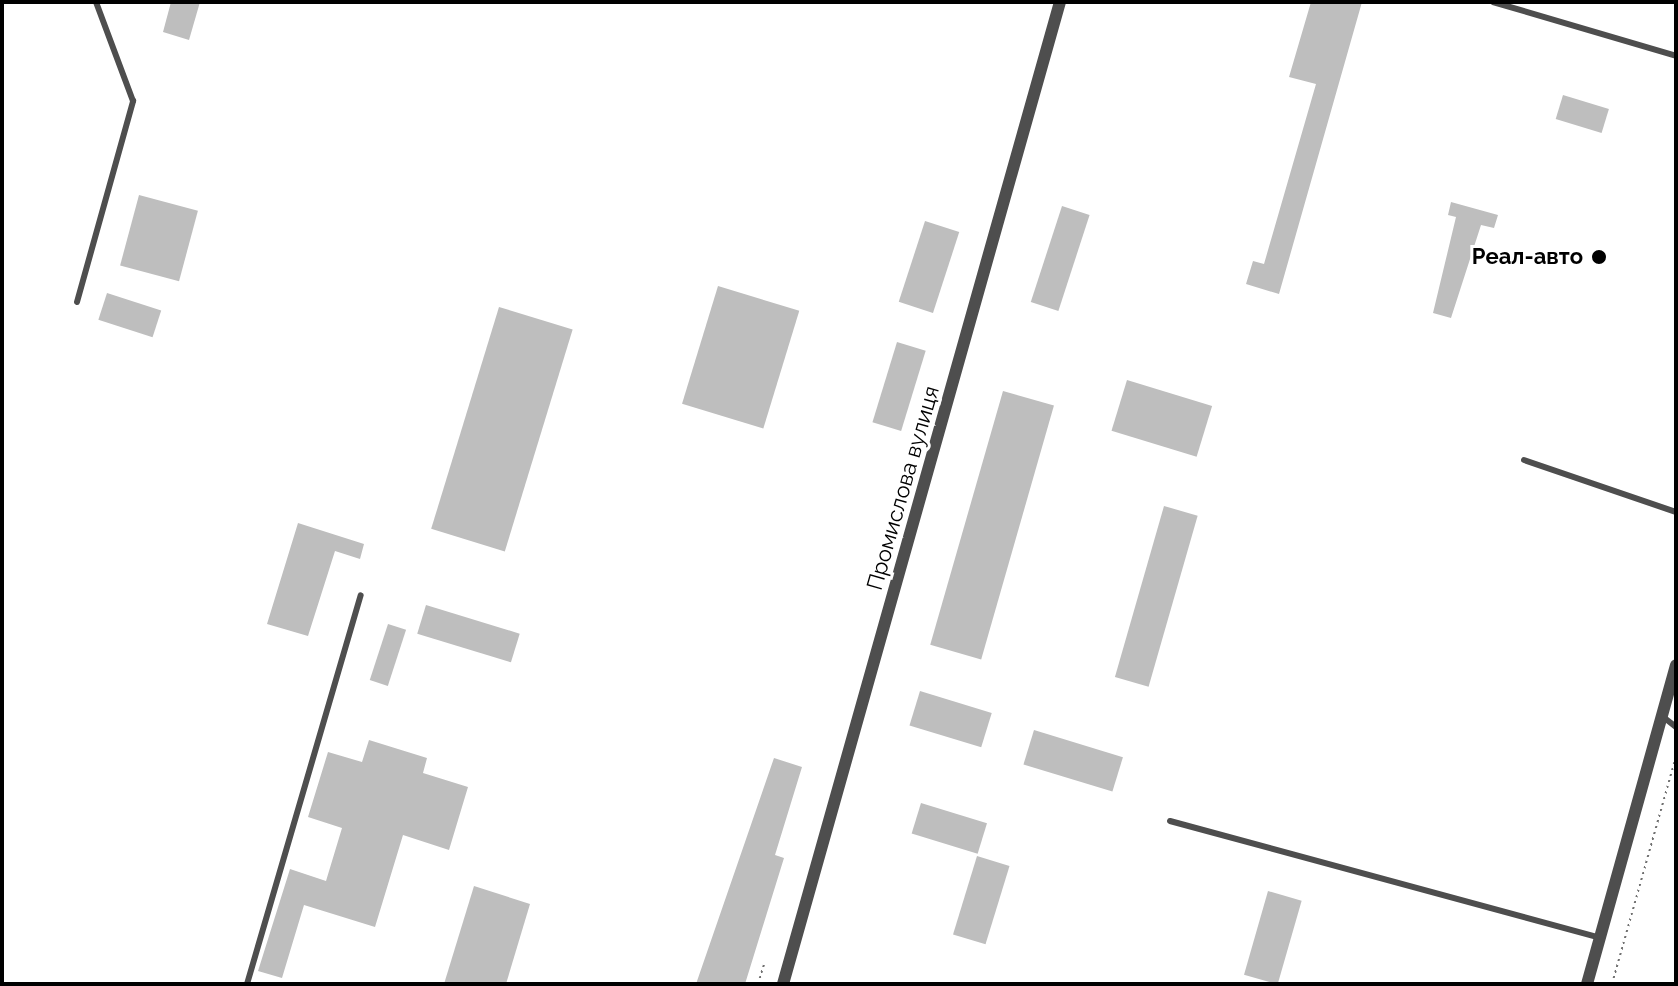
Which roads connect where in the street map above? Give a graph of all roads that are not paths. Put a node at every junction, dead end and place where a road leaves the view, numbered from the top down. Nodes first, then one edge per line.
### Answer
1 (96, 2) edge
2 (1060, 2) edge
3 (1493, 2) edge
4 (1676, 56) edge
5 (77, 302) dead end
6 (1524, 460) dead end
7 (1676, 512) edge
8 (361, 595) dead end
9 (1676, 665) edge
10 (1662, 716) junction
11 (1676, 727) edge
12 (1170, 821) dead end
13 (1600, 938) junction
14 (247, 984) edge
15 (783, 984) edge
16 (1587, 984) edge

1 - 5 lane
2 - 15 street, Промислова вулиця
3 - 4 lane
6 - 7 lane
8 - 14 lane
9 - 10 street
10 - 11 lane
10 - 13 street
12 - 13 lane
13 - 16 street

